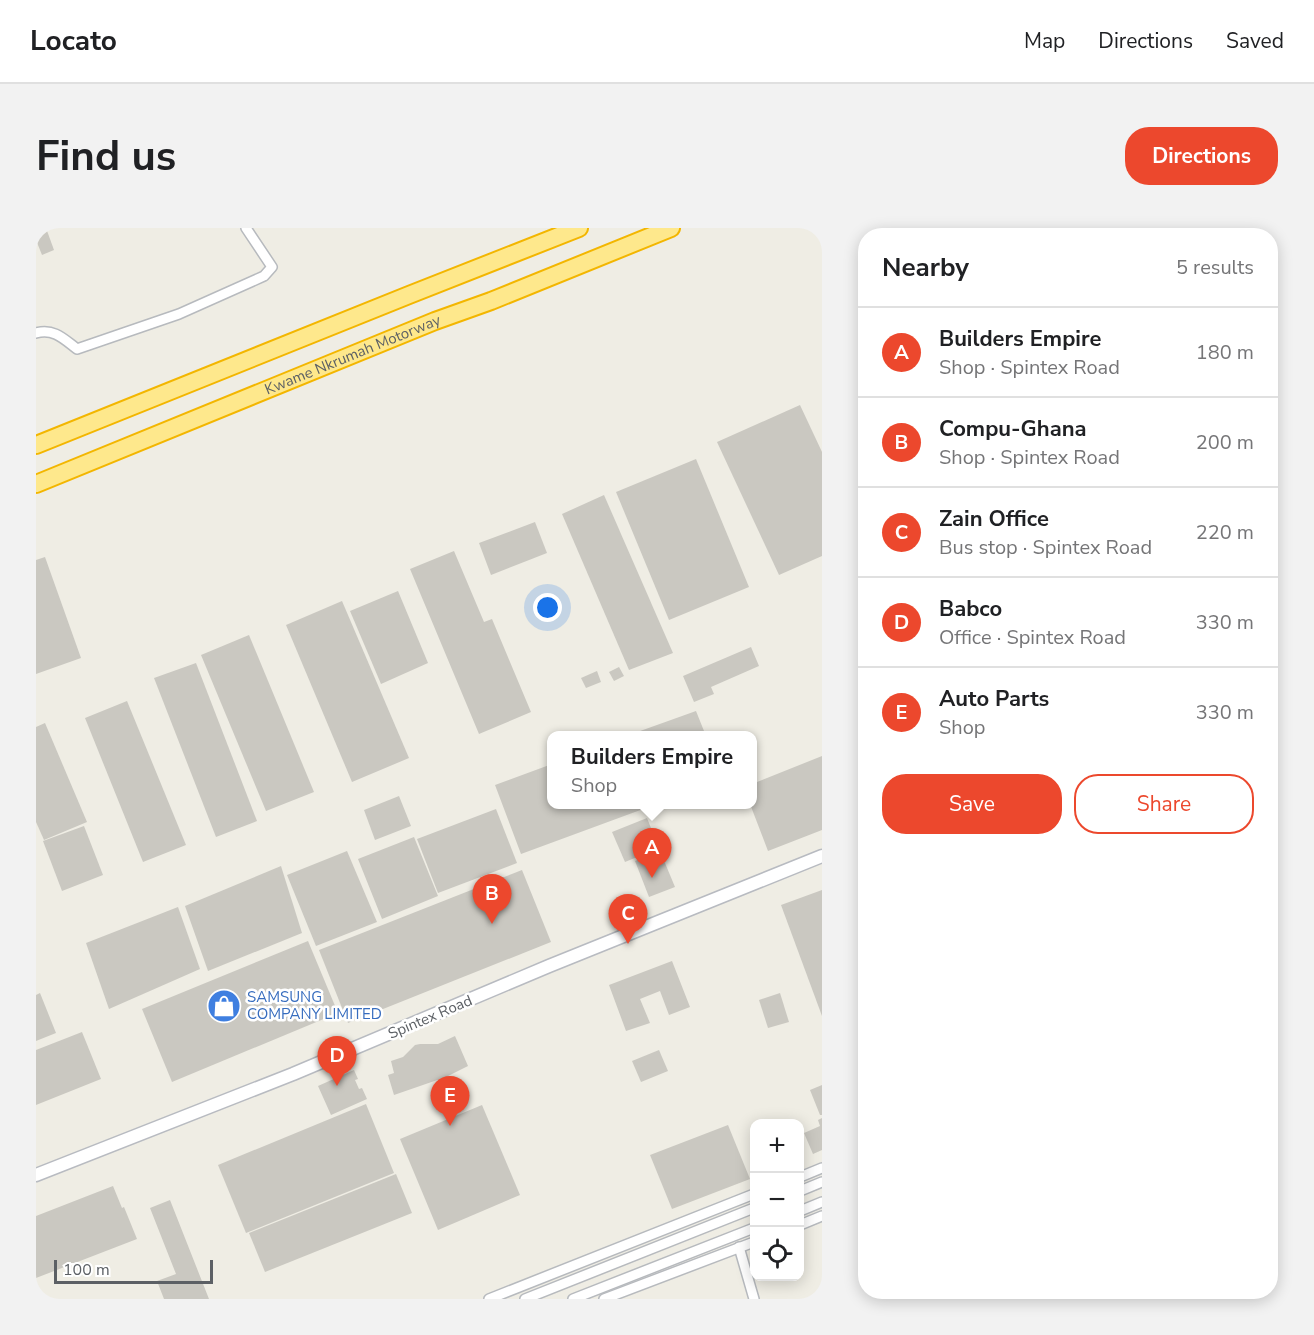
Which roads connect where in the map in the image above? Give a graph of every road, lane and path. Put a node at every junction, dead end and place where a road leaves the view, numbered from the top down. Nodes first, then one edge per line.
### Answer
1 (246, 228) edge
2 (579, 228) edge
3 (671, 228) edge
4 (36, 333) edge
5 (36, 445) edge
6 (36, 484) edge
7 (822, 856) edge
8 (822, 1168) edge
9 (36, 1174) edge
10 (804, 1175) edge
11 (822, 1182) edge
12 (804, 1189) edge
13 (750, 1196) edge
14 (822, 1203) edge
15 (804, 1210) edge
16 (750, 1211) edge
17 (822, 1216) edge
18 (804, 1223) edge
19 (750, 1230) edge
20 (750, 1243) edge
21 (739, 1247) junction
22 (489, 1299) edge
23 (525, 1299) edge
24 (573, 1299) edge
25 (604, 1299) edge
26 (754, 1299) edge

1 - 4 street
2 - 5 highway
3 - 6 highway, Kwame Nkrumah Motorway
7 - 9 main road, Spintex Road
8 - 10 street
11 - 12 street
13 - 22 street
14 - 15 street
16 - 23 street
17 - 18 street
19 - 24 street
20 - 21 street
21 - 25 street
21 - 26 street

